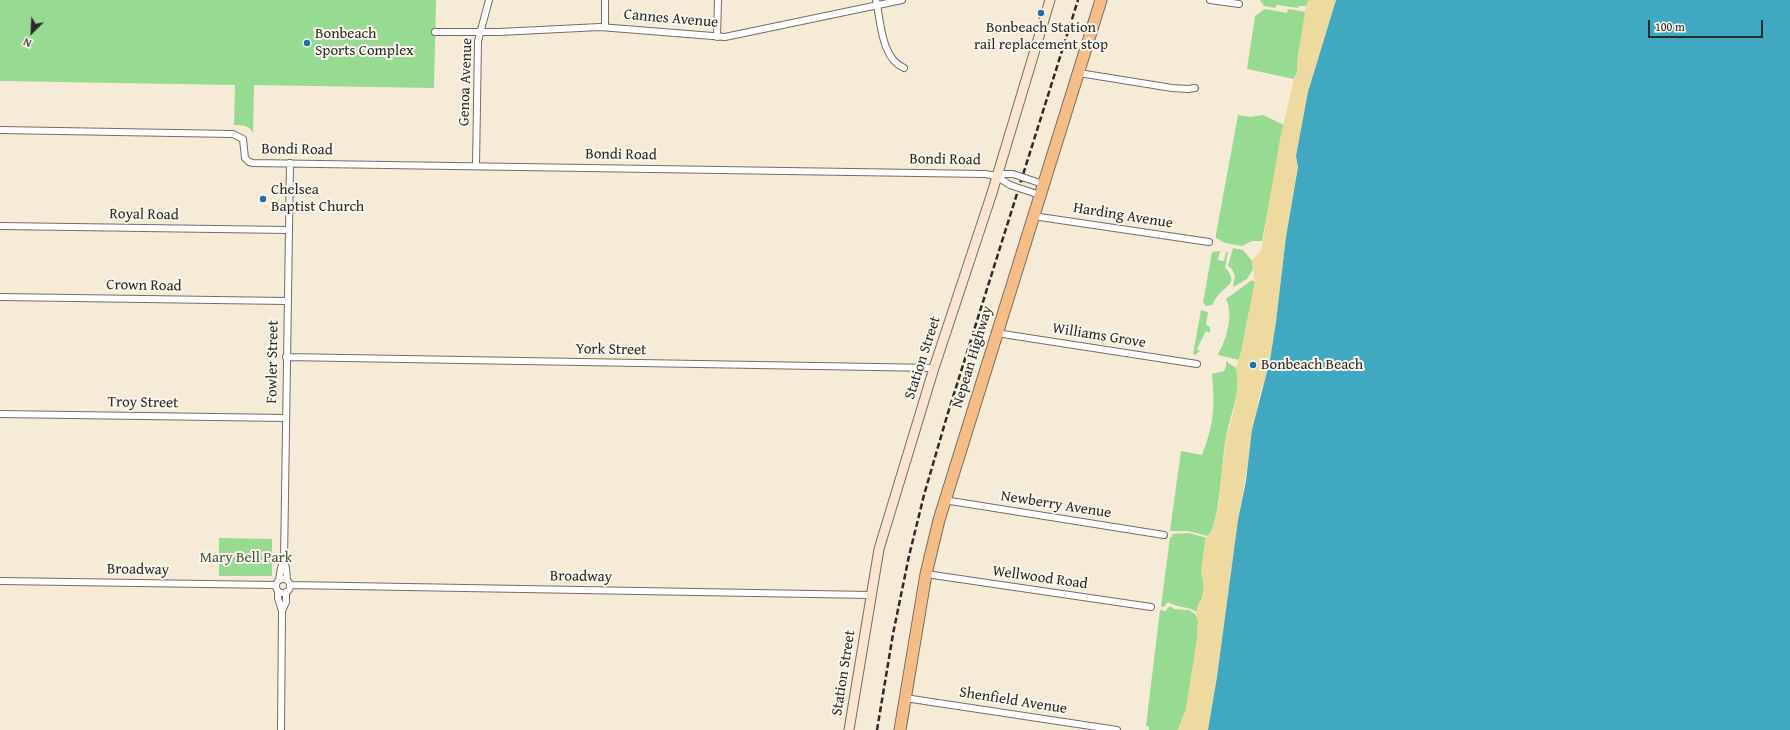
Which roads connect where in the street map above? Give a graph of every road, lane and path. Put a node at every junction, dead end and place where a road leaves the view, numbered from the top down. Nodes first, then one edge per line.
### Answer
1 (489, 0) edge
2 (605, 0) edge
3 (718, 0) edge
4 (902, 0) edge
5 (1049, 0) edge
6 (1101, 0) edge
7 (1210, 0) edge
8 (877, 3) edge
9 (1239, 4) dead end
10 (605, 27) junction
11 (435, 32) dead end
12 (480, 32) junction
13 (717, 37) junction
14 (904, 68) dead end
15 (1079, 73) junction
16 (1195, 88) dead end
17 (0, 130) edge
18 (290, 163) junction
19 (476, 166) junction
20 (996, 176) junction
21 (1042, 190) junction
22 (1033, 216) junction
23 (0, 226) edge
24 (288, 230) junction
25 (1209, 242) dead end
26 (0, 297) edge
27 (287, 301) junction
28 (996, 332) junction
29 (286, 357) junction
30 (1197, 364) dead end
31 (934, 368) junction
32 (0, 414) edge
33 (286, 418) junction
34 (944, 500) junction
35 (1164, 535) dead end
36 (284, 561) junction
37 (926, 574) junction
38 (287, 580) junction
39 (0, 581) edge
40 (277, 585) junction
41 (291, 586) junction
42 (286, 592) junction
43 (870, 595) junction
44 (1151, 607) dead end
45 (282, 611) junction
46 (905, 698) junction
47 (280, 730) edge
48 (849, 730) edge
49 (900, 730) edge
50 (1117, 730) edge

1 - 12 street, Genoa Avenue
2 - 10 street
3 - 13 street
4 - 8 street, Cannes Avenue
5 - 20 street, Station Street
6 - 15 highway, Nepean Highway
7 - 9 street
8 - 13 street, Cannes Avenue
8 - 14 street
10 - 12 street, Cannes Avenue
10 - 13 street, Cannes Avenue
11 - 12 street, Cannes Avenue
12 - 19 street, Genoa Avenue
15 - 16 street
15 - 21 highway, Nepean Highway
17 - 18 street, Bondi Road
18 - 19 street, Bondi Road
18 - 24 street, Fowler Street
19 - 20 street, Bondi Road
20 - 21 street, Bondi Road, bridge
20 - 21 street, Bondi Road, bridge
20 - 31 street, Station Street
21 - 22 highway, Nepean Highway
22 - 25 street, Harding Avenue
22 - 28 highway, Nepean Highway
23 - 24 street, Royal Road
24 - 27 street, Fowler Street
26 - 27 street, Crown Road
27 - 29 street, Fowler Street
28 - 30 street, Williams Grove
28 - 34 highway, Nepean Highway
29 - 31 street, York Street
29 - 33 street, Fowler Street
31 - 43 street, Station Street
32 - 33 street, Troy Street
33 - 36 street, Fowler Street
34 - 35 street, Newberry Avenue
34 - 37 highway, Nepean Highway
36 - 38 street, Fowler Street
36 - 40 street, Fowler Street
37 - 44 street, Wellwood Road
37 - 46 highway, Nepean Highway
38 - 40 street
38 - 41 street
39 - 40 street, Broadway
40 - 42 street
40 - 45 street, Fowler Street
41 - 42 street
41 - 43 street, Broadway
42 - 45 street, Fowler Street
43 - 48 street, Station Street
45 - 47 street, Fowler Street
46 - 49 highway, Nepean Highway
46 - 50 street, Shenfield Avenue

